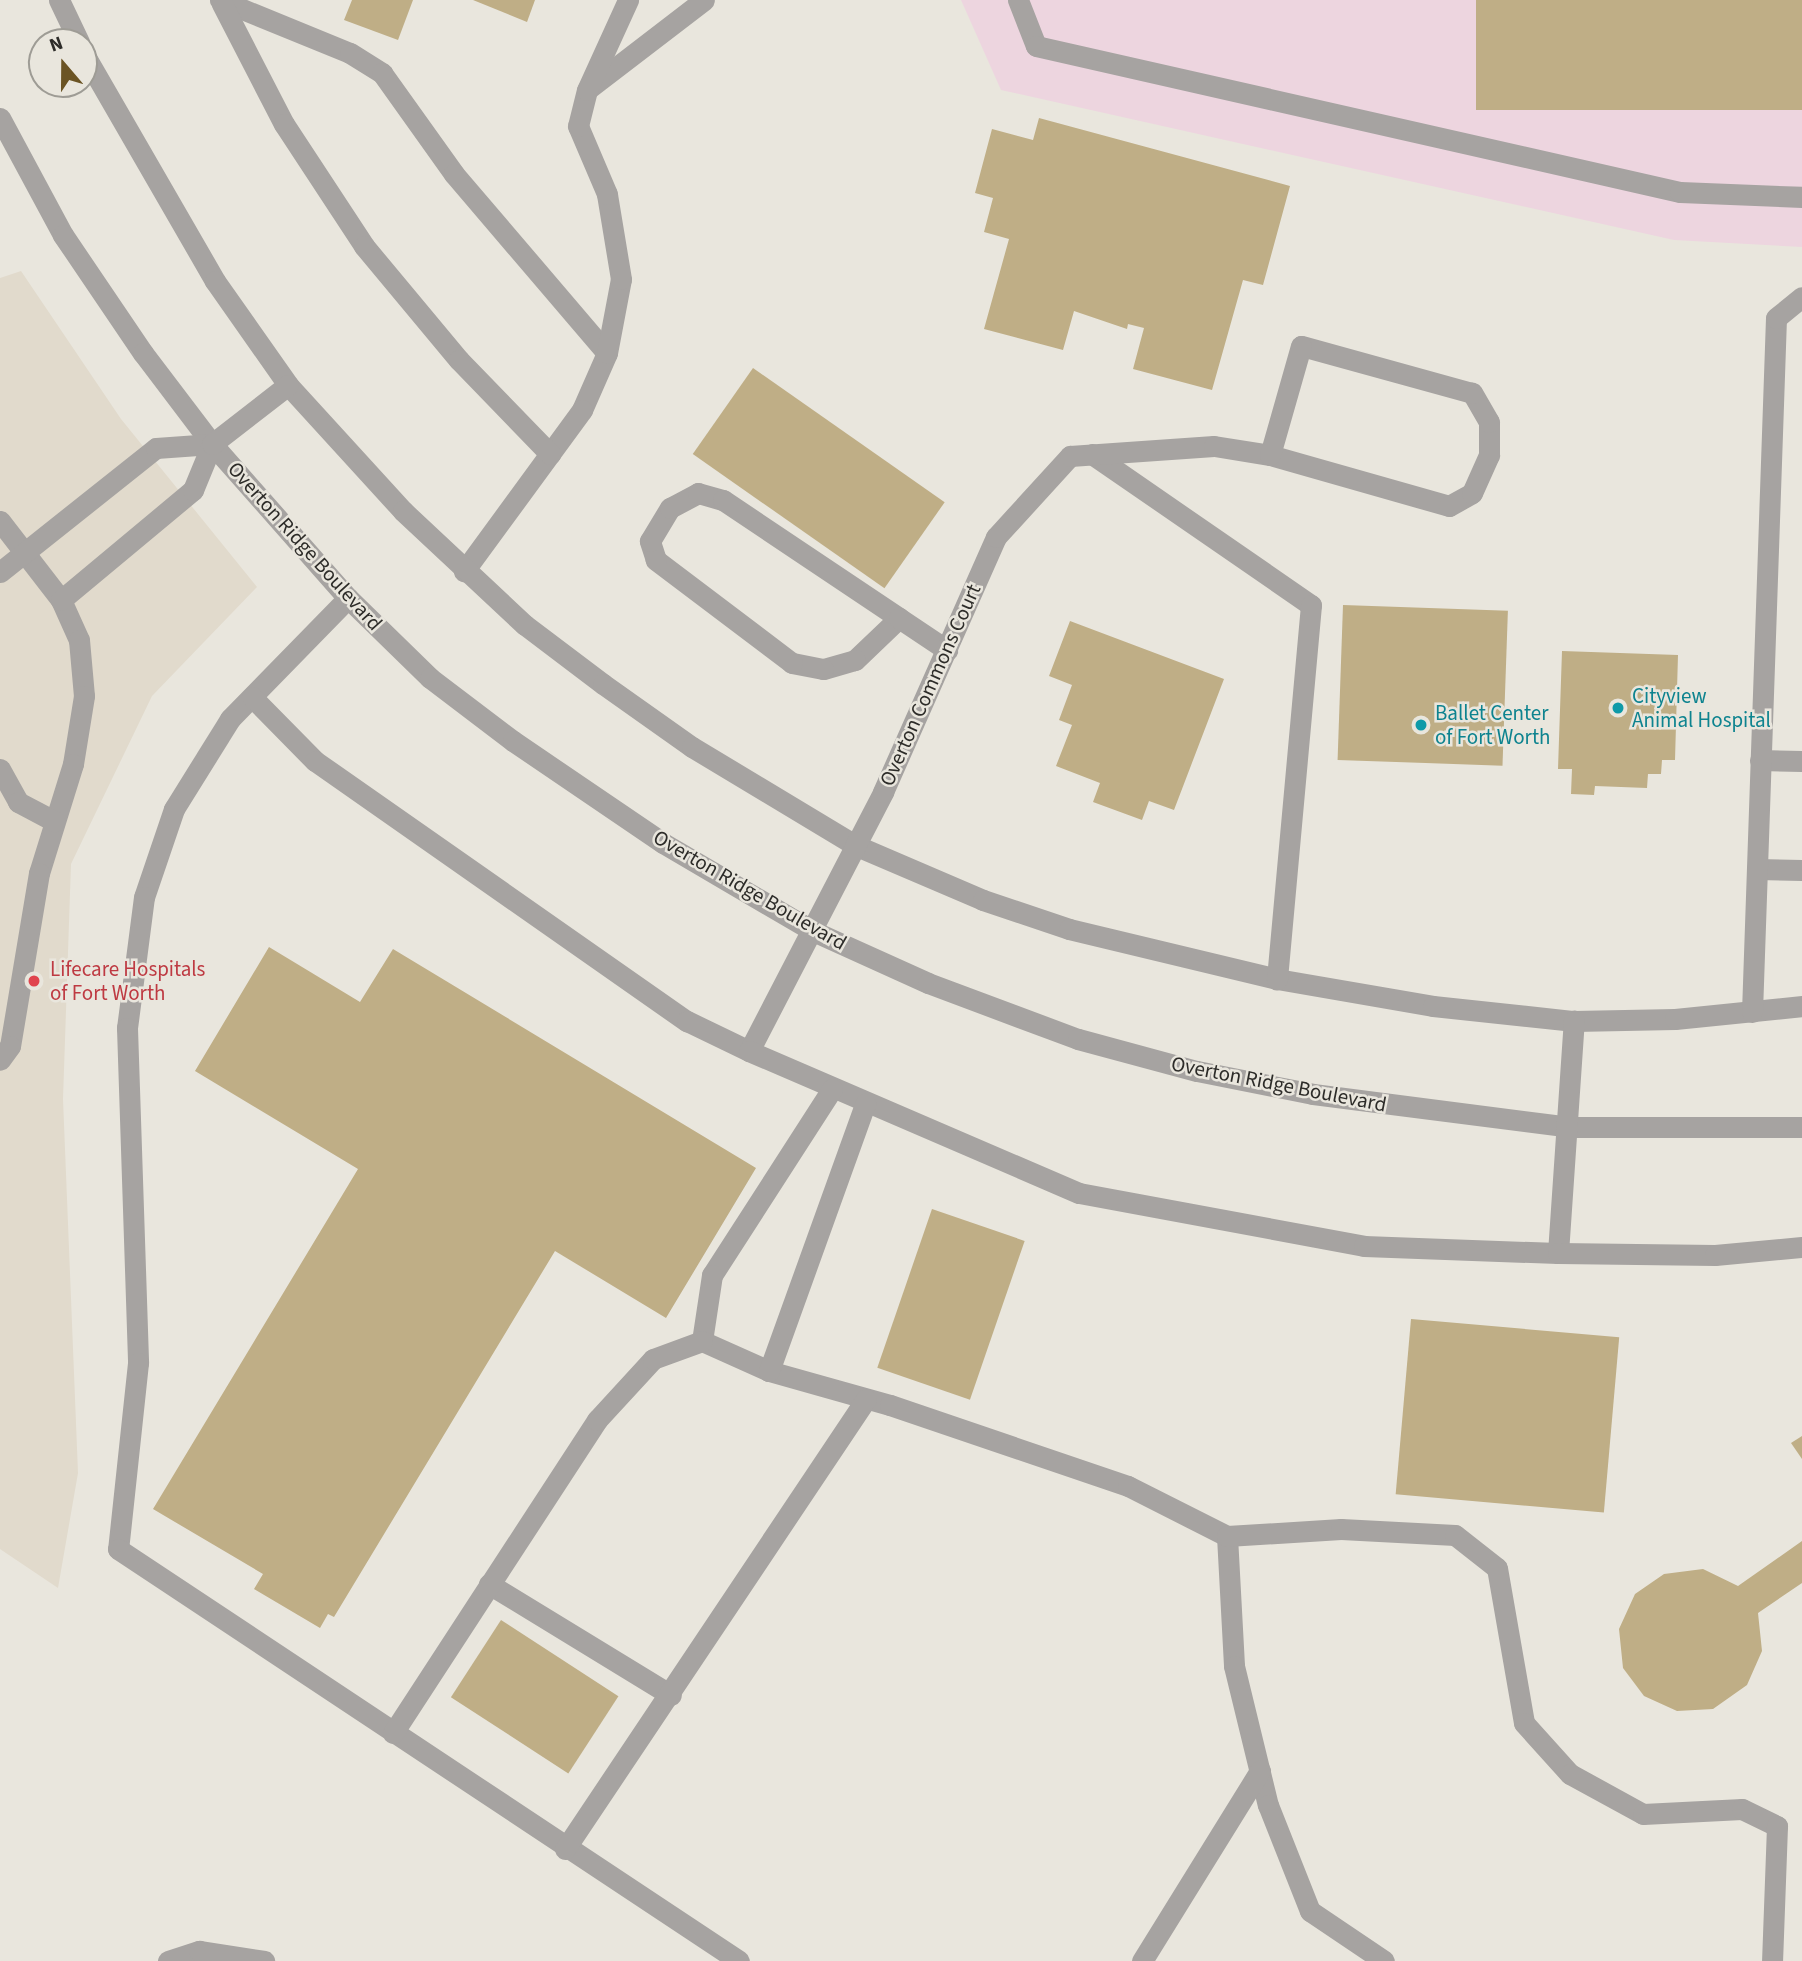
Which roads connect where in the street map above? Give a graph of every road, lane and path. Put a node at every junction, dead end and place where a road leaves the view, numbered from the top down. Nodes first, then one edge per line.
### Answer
1 (59, 0) edge
2 (628, 0) edge
3 (704, 0) edge
4 (1018, 0) edge
5 (221, 2) edge
6 (72, 28) edge
7 (98, 79) edge
8 (587, 90) junction
9 (0, 118) edge
10 (1802, 197) edge
11 (1802, 297) edge
12 (607, 352) junction
13 (288, 385) junction
14 (212, 443) junction
15 (550, 454) junction
16 (1092, 454) junction
17 (1270, 455) junction
18 (0, 521) edge
19 (25, 548) junction
20 (464, 570) junction
21 (0, 572) edge
22 (348, 598) junction
23 (61, 600) junction
24 (899, 618) junction
25 (947, 650) junction
26 (252, 696) junction
27 (1760, 760) junction
28 (1802, 761) edge
29 (0, 769) edge
30 (54, 821) junction
31 (857, 846) junction
32 (1757, 869) junction
33 (1802, 870) edge
34 (813, 931) junction
35 (1277, 979) junction
36 (1802, 1006) edge
37 (1752, 1012) junction
38 (1574, 1021) junction
39 (749, 1051) junction
40 (0, 1060) edge
41 (832, 1088) junction
42 (866, 1104) junction
43 (1570, 1127) junction
44 (1802, 1127) edge
45 (1802, 1247) edge
46 (1558, 1253) junction
47 (702, 1341) junction
48 (769, 1371) junction
49 (866, 1399) junction
50 (1227, 1536) junction
51 (489, 1584) junction
52 (671, 1695) junction
53 (393, 1733) junction
54 (1260, 1771) junction
55 (565, 1849) junction
56 (168, 1961) edge
57 (264, 1961) edge
58 (739, 1961) edge
59 (1142, 1961) edge
60 (1384, 1961) edge
61 (1772, 1961) edge

1 - 6 street
2 - 8 street
3 - 8 street
4 - 10 street
5 - 12 street
5 - 15 street
7 - 13 street
8 - 12 street
9 - 14 street, Overton Ridge Boulevard
11 - 27 street
12 - 15 street
13 - 14 street
13 - 20 street
14 - 19 street
14 - 22 street, Overton Ridge Boulevard
14 - 23 street
15 - 20 street
16 - 17 street
16 - 25 street, Overton Commons Court
16 - 35 street
17 - 17 street
18 - 19 street
19 - 21 street
19 - 23 street
20 - 31 street
22 - 26 street
22 - 34 street, Overton Ridge Boulevard
23 - 30 street
24 - 24 street
24 - 25 street
25 - 31 street, Overton Commons Court
26 - 39 street
26 - 53 street
27 - 28 street
27 - 32 street
29 - 30 street
30 - 40 street
31 - 34 street, Overton Commons Court
31 - 35 street
32 - 33 street
32 - 37 street
34 - 39 street, Overton Commons Court
34 - 43 street, Overton Ridge Boulevard
35 - 38 street
36 - 37 street
37 - 38 street
38 - 43 street
39 - 41 street
41 - 42 street
41 - 47 street
42 - 46 street
42 - 48 street
43 - 44 street, Overton Ridge Boulevard
43 - 46 street
45 - 46 street
47 - 48 street
47 - 51 street
48 - 49 street
49 - 50 street
49 - 52 street
50 - 54 street
50 - 61 street
51 - 52 street
51 - 53 street
52 - 55 street
53 - 55 street
54 - 59 street
54 - 60 street
55 - 58 street
56 - 57 street

